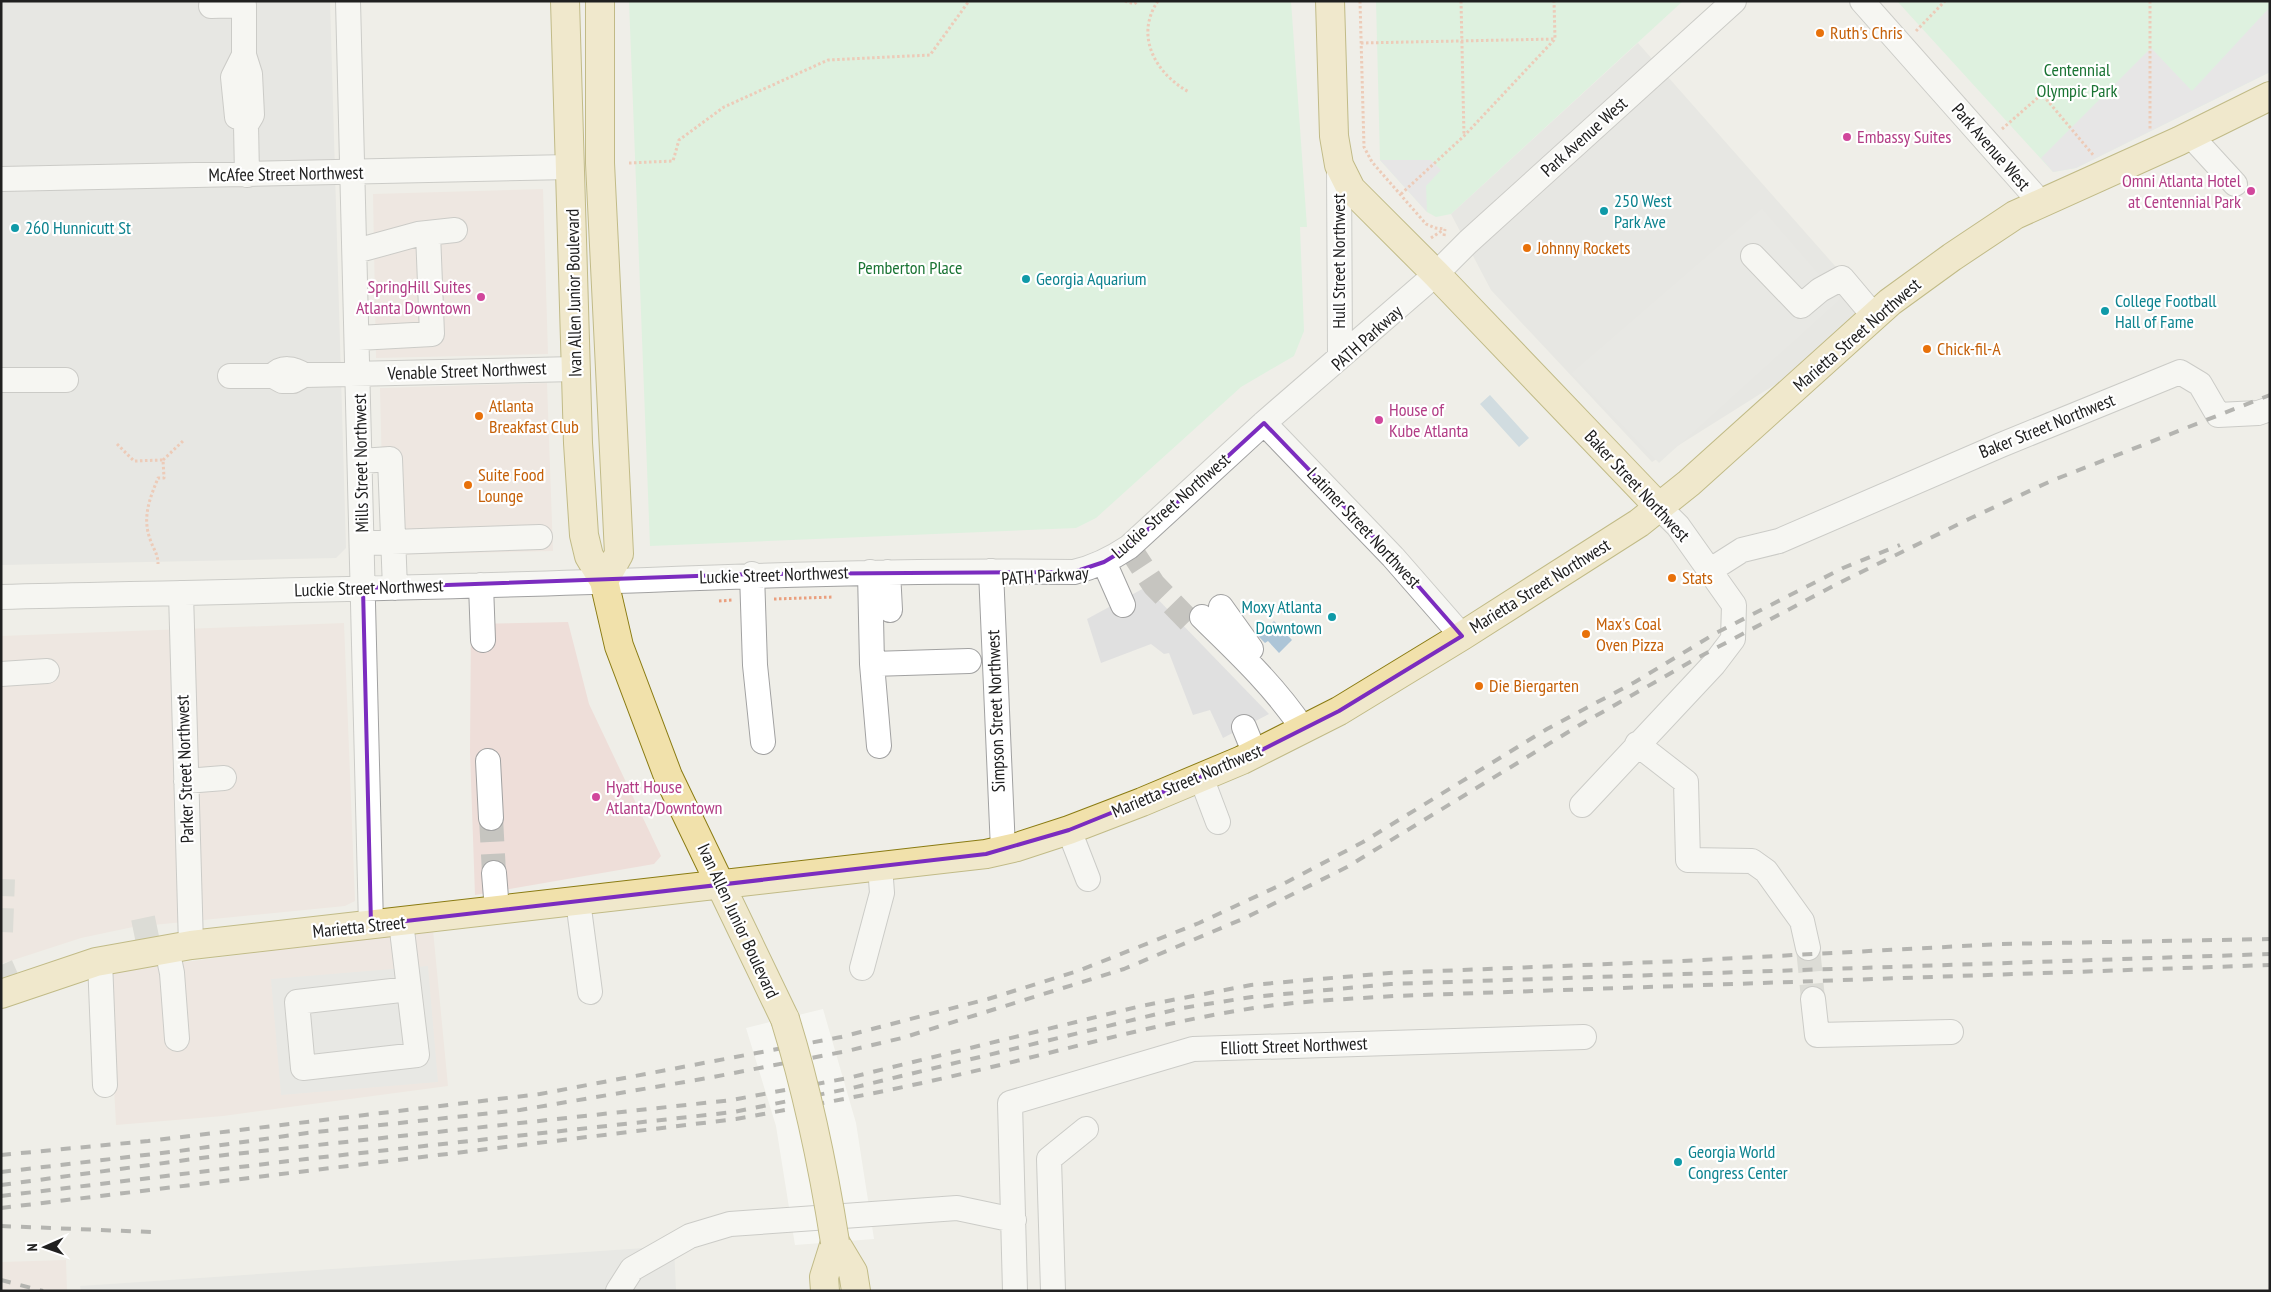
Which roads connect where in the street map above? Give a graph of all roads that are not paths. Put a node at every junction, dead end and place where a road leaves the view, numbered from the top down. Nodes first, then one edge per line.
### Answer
1 (348, 1) edge
2 (565, 1) edge
3 (600, 1) edge
4 (1330, 1) edge
5 (1734, 1) edge
6 (1862, 1) edge
7 (211, 6) dead end
8 (2270, 96) edge
9 (2191, 136) junction
10 (1339, 164) junction
11 (571, 167) junction
12 (353, 173) junction
13 (247, 175) junction
14 (1, 179) edge
15 (2236, 184) dead end
16 (2040, 203) junction
17 (455, 230) dead end
18 (428, 233) junction
19 (356, 251) junction
20 (1753, 256) dead end
21 (1436, 274) junction
22 (1874, 316) junction
23 (358, 338) junction
24 (1340, 357) junction
25 (576, 369) junction
26 (359, 375) junction
27 (230, 376) dead end
28 (1, 380) edge
29 (66, 380) dead end
30 (2264, 411) edge
31 (1264, 423) junction
32 (360, 461) junction
33 (1659, 507) junction
34 (540, 537) dead end
35 (393, 542) junction
36 (362, 543) junction
37 (1104, 562) junction
38 (991, 571) junction
39 (1709, 571) junction
40 (879, 572) junction
41 (752, 574) junction
42 (604, 581) junction
43 (481, 585) junction
44 (363, 588) junction
45 (395, 588) junction
46 (181, 593) junction
47 (1, 597) edge
48 (1123, 605) dead end
49 (890, 610) dead end
50 (1462, 636) junction
51 (483, 640) dead end
52 (969, 662) dead end
53 (872, 664) junction
54 (47, 671) dead end
55 (1, 674) edge
56 (1270, 686) junction
57 (1244, 727) dead end
58 (1304, 729) junction
59 (762, 742) dead end
60 (1637, 744) junction
61 (879, 746) dead end
62 (1255, 754) junction
63 (488, 761) dead end
64 (1201, 777) junction
65 (224, 778) dead end
66 (186, 781) junction
67 (1582, 805) dead end
68 (491, 818) tunnel mouth
69 (1218, 822) dead end
70 (1069, 830) junction
71 (1003, 850) junction
72 (880, 866) junction
73 (494, 873) tunnel mouth
74 (1088, 880) dead end
75 (722, 884) junction
76 (578, 901) junction
77 (497, 910) junction
78 (402, 922) junction
79 (371, 925) junction
80 (179, 947) junction
81 (1808, 948) tunnel mouth
82 (100, 961) junction
83 (862, 968) dead end
84 (409, 990) junction
85 (590, 992) dead end
86 (1, 994) edge
87 (1813, 999) tunnel mouth
88 (1951, 1032) dead end
89 (1584, 1037) dead end
90 (177, 1039) dead end
91 (105, 1085) dead end
92 (1086, 1129) dead end
93 (1014, 1220) junction
94 (835, 1242) junction
95 (618, 1291) edge
96 (826, 1291) edge
97 (856, 1291) edge
98 (1015, 1291) edge
99 (1053, 1291) edge

1 - 12 street, Mills Street Northwest
2 - 11 main road, Ivan Allen Junior Boulevard
3 - 42 main road, Ivan Allen Junior Boulevard
4 - 10 main road, Baker Street Northwest
5 - 21 street, Park Avenue West
6 - 16 street, Park Avenue West
7 - 13 street
8 - 9 main road, Marietta Street Northwest
9 - 15 street
9 - 16 main road, Marietta Street Northwest
10 - 21 main road, Baker Street Northwest
10 - 24 street, Hull Street Northwest
11 - 12 street, McAfee Street Northwest
11 - 25 main road, Ivan Allen Junior Boulevard
12 - 13 street, McAfee Street Northwest
12 - 19 street, Mills Street Northwest
13 - 14 street, McAfee Street Northwest
16 - 22 main road, Marietta Street Northwest
17 - 18 street
18 - 19 street
18 - 23 street
19 - 23 street, Mills Street Northwest
20 - 22 street
21 - 24 street, Luckie Street Northwest
21 - 33 main road, Baker Street Northwest
22 - 33 main road, Marietta Street Northwest
23 - 26 street, Mills Street Northwest
24 - 31 street, Luckie Street Northwest
25 - 26 street, Venable Street Northwest
25 - 42 main road, Ivan Allen Junior Boulevard
26 - 27 street, Venable Street Northwest
26 - 32 street, Mills Street Northwest
28 - 29 street
30 - 39 street, Baker Street Northwest
31 - 37 street, Luckie Street Northwest
31 - 50 street, Latimer Street Northwest
32 - 35 street
32 - 36 street, Mills Street Northwest
33 - 39 street, Baker Street Northwest
33 - 50 main road, Marietta Street Northwest
34 - 35 street
35 - 36 street
35 - 45 street
36 - 44 street, Mills Street Northwest
37 - 38 street, Luckie Street Northwest
37 - 48 street
38 - 40 street, Luckie Street Northwest
38 - 71 street, Simpson Street Northwest
39 - 60 street
40 - 41 street, Luckie Street Northwest
40 - 49 street
40 - 53 street
41 - 42 street, Luckie Street Northwest
41 - 59 street
42 - 43 street, Luckie Street Northwest
42 - 75 main road, Ivan Allen Junior Boulevard
43 - 45 street, Luckie Street Northwest
43 - 51 street
44 - 45 street, Luckie Street Northwest
44 - 46 street, Luckie Street Northwest
44 - 79 street, Mills Street Northwest
46 - 47 street, Luckie Street Northwest
46 - 66 street, Parker Street Northwest
50 - 58 main road, Marietta Street Northwest
52 - 53 street
53 - 61 street
54 - 55 street
56 - 56 street
56 - 58 street
57 - 62 street
58 - 62 main road, Marietta Street Northwest
60 - 67 street
60 - 81 street
62 - 64 main road, Marietta Street Northwest
63 - 68 street
64 - 69 street
64 - 70 main road, Marietta Street Northwest
65 - 66 street
66 - 80 street, Parker Street Northwest
70 - 71 main road, Marietta Street Northwest
70 - 74 street
71 - 72 main road, Marietta Street Northwest
72 - 75 main road, Marietta Street Northwest
72 - 83 street
73 - 77 street
75 - 76 main road, Marietta Street
75 - 94 main road, Ivan Allen Junior Boulevard, bridge
76 - 77 main road, Marietta Street
76 - 85 street
77 - 78 main road, Marietta Street
78 - 79 main road, Marietta Street
78 - 84 street
79 - 80 main road, Marietta Street
80 - 82 main road, Marietta Street
80 - 90 street, Parker Street Northwest
82 - 86 main road, Marietta Street
82 - 91 street
84 - 84 street
87 - 88 street
89 - 93 street, Elliott Street Northwest
92 - 99 street
93 - 95 street
93 - 98 street
94 - 96 main road, Ivan Allen Junior Boulevard
94 - 97 main road, Ivan Allen Junior Boulevard

